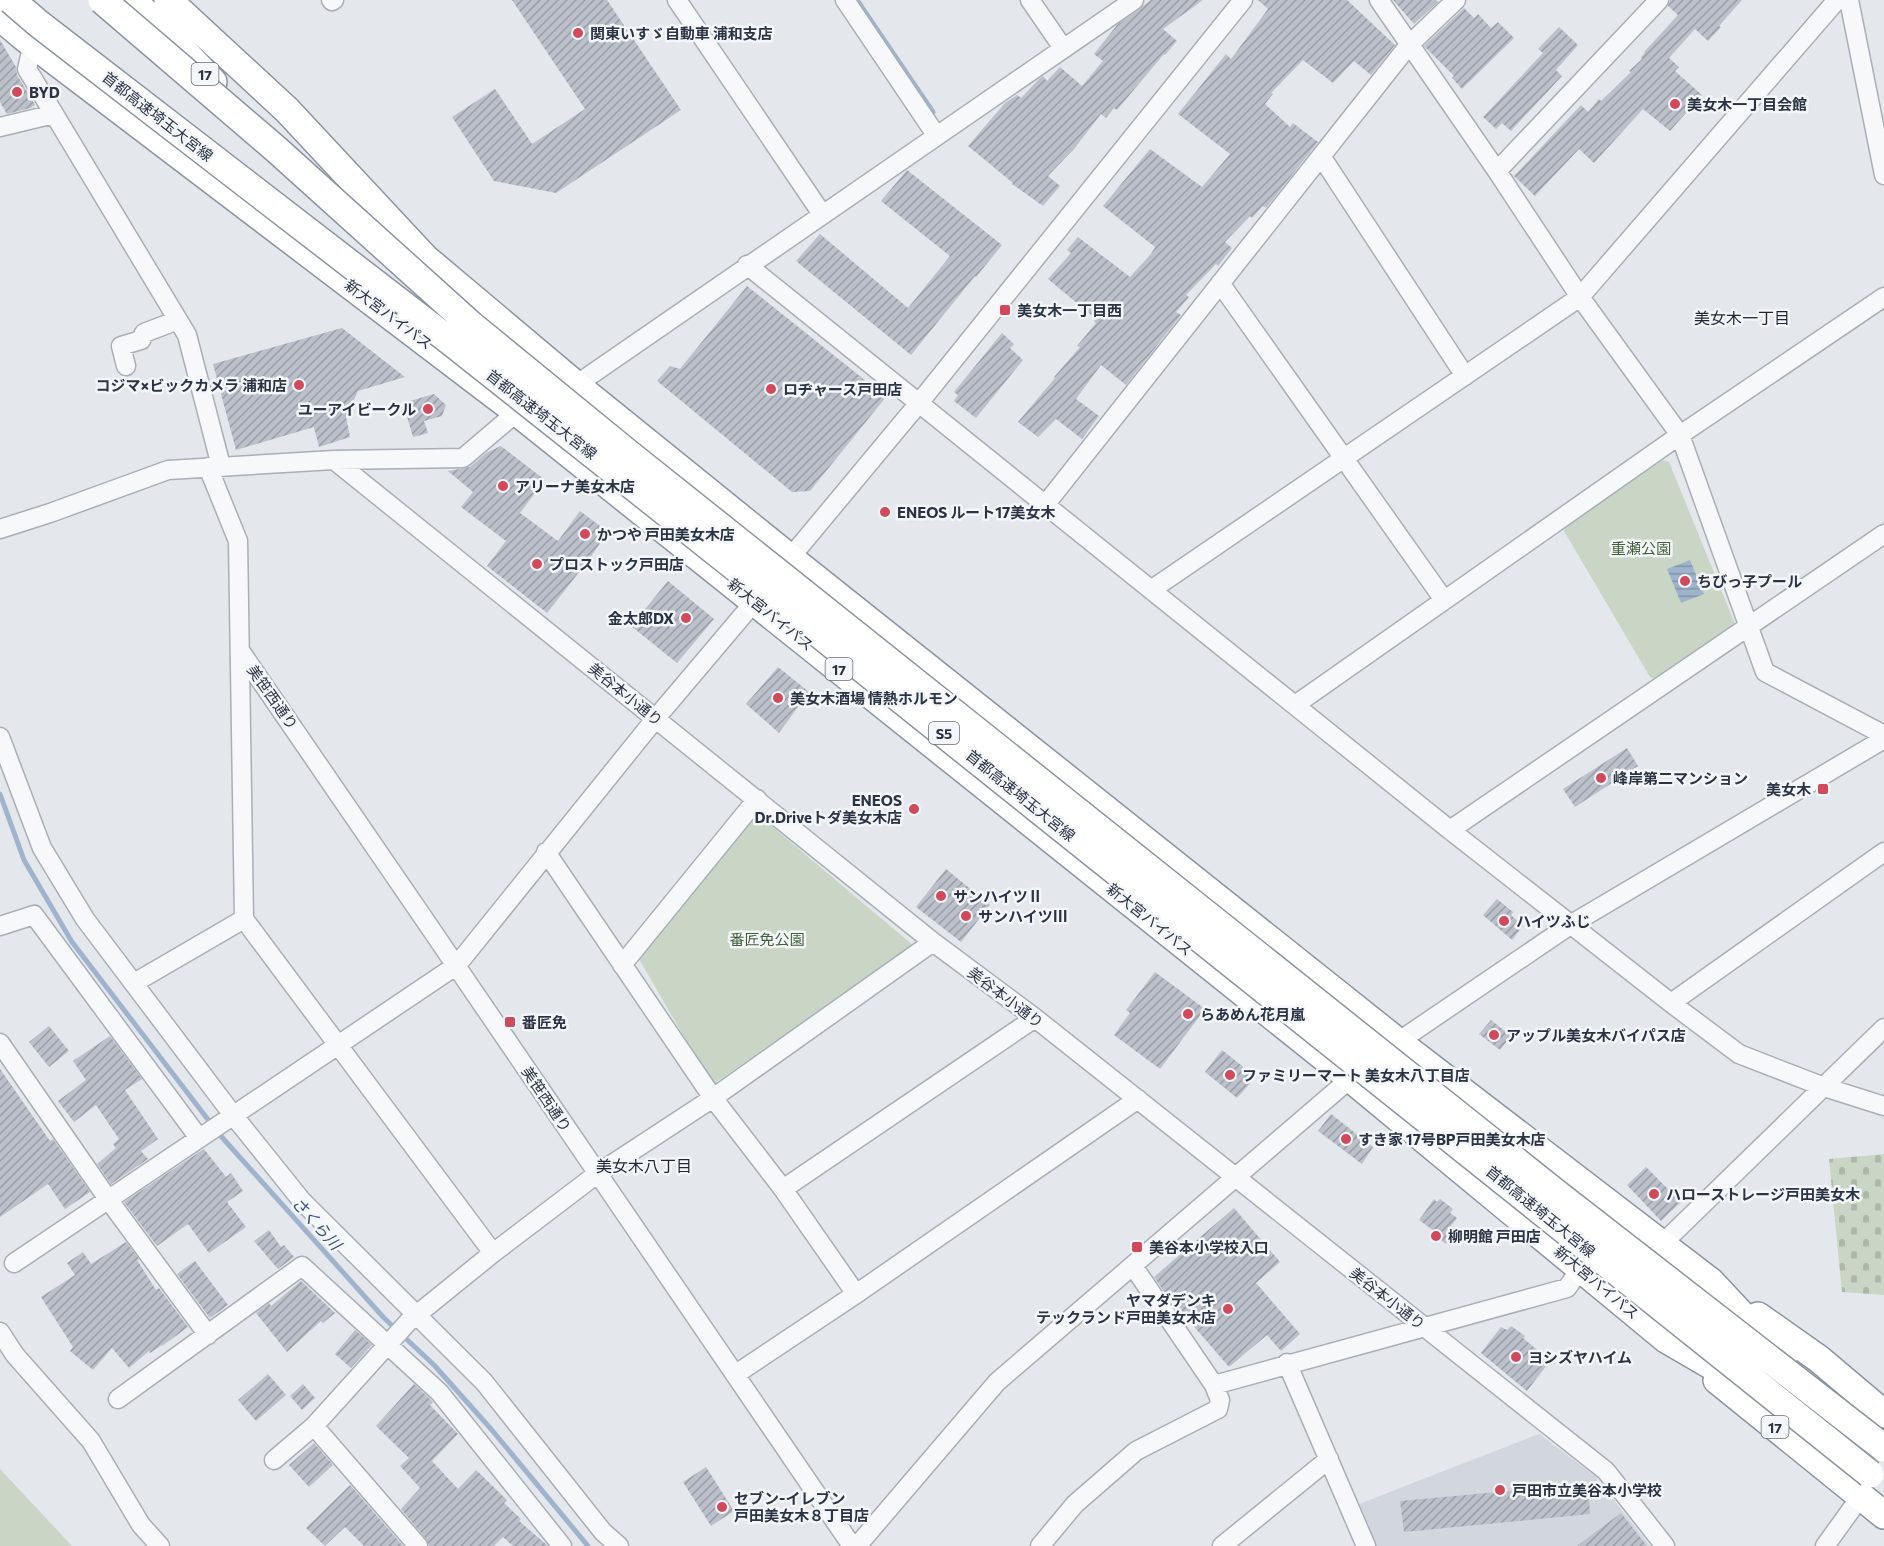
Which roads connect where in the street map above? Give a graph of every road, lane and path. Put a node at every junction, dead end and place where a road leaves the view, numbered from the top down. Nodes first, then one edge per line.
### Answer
1 (11, 0) edge
2 (102, 0) edge
3 (131, 0) edge
4 (168, 0) edge
5 (677, 0) edge
6 (845, 0) edge
7 (1030, 0) edge
8 (1134, 0) edge
9 (1242, 0) edge
10 (1379, 0) edge
11 (1456, 0) edge
12 (1659, 0) edge
13 (1837, 0) edge
14 (1849, 0) edge
15 (0, 16) edge
16 (33, 43) junction
17 (1409, 45) junction
18 (1063, 48) junction
19 (54, 114) junction
20 (0, 127) edge
21 (936, 135) junction
22 (277, 150) junction
23 (1321, 156) junction
24 (1497, 171) junction
25 (1884, 175) edge
26 (822, 214) junction
27 (747, 265) junction
28 (1220, 283) junction
29 (1580, 297) junction
30 (1884, 297) edge
31 (178, 320) junction
32 (126, 366) dead end
33 (1464, 376) junction
34 (576, 385) junction
35 (919, 403) junction
36 (517, 412) junction
37 (1680, 435) junction
38 (1342, 459) junction
39 (334, 460) junction
40 (215, 466) junction
41 (1045, 504) junction
42 (0, 528) edge
43 (1884, 534) edge
44 (790, 558) junction
45 (1151, 590) junction
46 (1444, 600) junction
47 (755, 601) junction
48 (1749, 626) junction
49 (241, 651) junction
50 (1295, 705) junction
51 (656, 717) junction
52 (0, 737) edge
53 (1884, 737) edge
54 (757, 799) junction
55 (1450, 830) junction
56 (546, 852) junction
57 (1884, 852) edge
58 (244, 919) junction
59 (1570, 925) junction
60 (0, 926) edge
61 (933, 942) junction
62 (622, 964) junction
63 (457, 965) junction
64 (134, 984) junction
65 (1671, 1003) junction
66 (1035, 1018) junction
67 (1884, 1028) edge
68 (1398, 1042) junction
69 (0, 1043) edge
70 (338, 1044) junction
71 (1350, 1078) junction
72 (1824, 1087) junction
73 (713, 1098) junction
74 (1138, 1099) junction
75 (1884, 1106) edge
76 (229, 1118) junction
77 (201, 1136) junction
78 (597, 1174) junction
79 (1237, 1178) junction
80 (783, 1189) junction
81 (108, 1199) junction
82 (1548, 1201) junction
83 (1662, 1244) junction
84 (493, 1253) junction
85 (14, 1263) dead end
86 (1133, 1266) junction
87 (1581, 1268) junction
88 (1711, 1282) junction
89 (856, 1294) junction
90 (413, 1318) junction
91 (1424, 1326) junction
92 (0, 1332) edge
93 (208, 1335) junction
94 (1666, 1338) junction
95 (388, 1343) junction
96 (1287, 1363) junction
97 (736, 1374) junction
98 (1214, 1384) junction
99 (118, 1399) dead end
100 (1884, 1414) edge
101 (314, 1426) junction
102 (1884, 1431) edge
103 (1884, 1448) edge
104 (1329, 1459) junction
105 (274, 1460) dead end
106 (1884, 1462) edge
107 (1884, 1473) edge
108 (1876, 1494) edge
109 (1884, 1515) edge
110 (160, 1546) edge
111 (418, 1546) edge
112 (562, 1546) edge
113 (619, 1546) edge
114 (852, 1546) edge
115 (857, 1546) edge
116 (1040, 1546) edge
117 (1222, 1546) edge
118 (1366, 1546) edge
119 (1665, 1546) edge
120 (1825, 1546) edge

1 - 82 highway, 首都高速埼玉大宮線 / S5, bridge
2 - 22 highway, 首都高速埼玉大宮線 / S5, bridge
3 - 22 highway, 17, bridge
4 - 34 highway, 17
5 - 26 street
6 - 21 street
7 - 18 street
8 - 18 street
9 - 35 street
10 - 17 street
11 - 17 street
12 - 24 street
13 - 29 street
14 - 25 street
15 - 16 highway, 新大宮バイパス / 17
16 - 19 street
16 - 36 highway, 新大宮バイパス / 17
17 - 23 street
17 - 24 street
18 - 21 street
19 - 20 street
19 - 31 street
21 - 26 street
22 - 82 highway, 首都高速埼玉大宮線 / S5, bridge
23 - 28 street
23 - 33 street
24 - 29 street
26 - 27 street
27 - 34 street
27 - 35 street
28 - 38 street
28 - 41 street
29 - 33 street
29 - 37 street
30 - 37 street
31 - 32 street
31 - 40 street
33 - 38 street
34 - 44 highway, 17
35 - 41 street
35 - 44 street
36 - 39 street
36 - 47 highway, 新大宮バイパス / 17
37 - 46 street
37 - 48 street
38 - 45 street
38 - 46 street
39 - 40 street
39 - 51 street, 美谷本小通り
40 - 42 street
40 - 49 street
41 - 45 street
43 - 48 street
44 - 68 highway, 17
45 - 50 street
46 - 50 street
47 - 51 street
47 - 71 highway, 新大宮バイパス / 17
48 - 53 street
48 - 55 street
49 - 58 street
49 - 63 street, 美笹西通り
50 - 55 street
51 - 54 street, 美谷本小通り
51 - 56 street
52 - 64 street
53 - 59 street
54 - 61 street, 美谷本小通り
54 - 62 street
55 - 59 street
56 - 62 street
56 - 63 street
57 - 65 street
58 - 64 street
58 - 70 street
59 - 65 street
59 - 68 street
60 - 77 street
61 - 66 street, 美谷本小通り
61 - 73 street
62 - 73 street
63 - 70 street
63 - 78 street, 美笹西通り
64 - 76 street
65 - 72 street
66 - 74 street, 美谷本小通り
66 - 80 street
67 - 72 street
68 - 71 street
68 - 83 highway, 17
69 - 81 street
70 - 76 street
70 - 84 street
71 - 79 street
71 - 87 highway, 新大宮バイパス / 17
72 - 75 street
72 - 83 street
73 - 78 street
73 - 80 street
74 - 79 street, 美谷本小通り
74 - 89 street
76 - 77 street
76 - 90 street
77 - 81 street
78 - 84 street
78 - 97 street, 美笹西通り
79 - 86 street
79 - 91 street, 美谷本小通り
80 - 89 street
81 - 85 street
81 - 93 street
82 - 102 highway, bridge
82 - 103 highway, 首都高速埼玉大宮線 / S5, bridge
82 - 108 highway, bridge
83 - 88 highway, 17
84 - 90 street
86 - 98 street
86 - 115 street
87 - 91 street
87 - 94 highway, 新大宮バイパス / 17
88 - 100 highway, 17
88 - 106 highway, 17
89 - 97 street
90 - 95 street
90 - 113 street
91 - 96 street
91 - 119 street, 美谷本小通り
92 - 110 street
93 - 95 street
93 - 99 street
94 - 107 highway, 新大宮バイパス / 17
94 - 108 highway, 17
95 - 101 street
95 - 112 street
96 - 98 street
96 - 104 street
97 - 114 street, 美笹西通り
98 - 116 street
101 - 105 street
101 - 111 street
104 - 117 street
104 - 118 street
108 - 109 highway, 17
108 - 120 street

